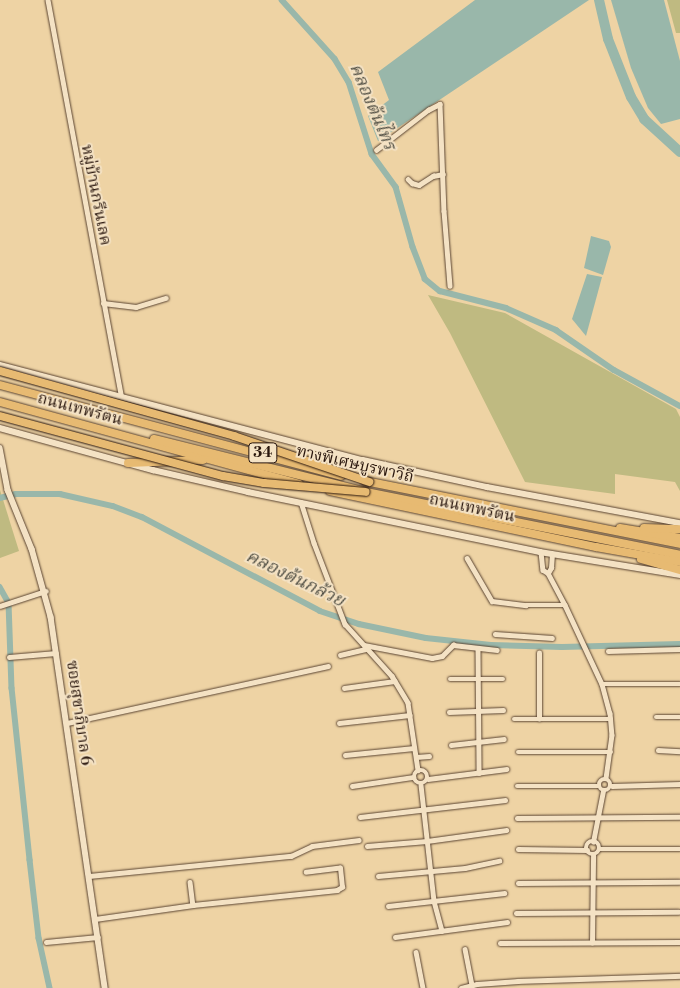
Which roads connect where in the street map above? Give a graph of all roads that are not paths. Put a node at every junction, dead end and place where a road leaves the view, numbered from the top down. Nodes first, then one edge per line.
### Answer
1 (48, 0) edge
2 (376, 150) dead end
3 (443, 174) junction
4 (408, 178) dead end
5 (450, 286) dead end
6 (166, 298) dead end
7 (103, 303) junction
8 (0, 364) edge
9 (0, 371) edge
10 (0, 384) edge
11 (121, 395) junction
12 (0, 396) edge
13 (0, 402) edge
14 (0, 416) edge
15 (0, 428) edge
16 (0, 448) edge
17 (210, 460) junction
18 (128, 463) junction
19 (369, 482) junction
20 (366, 492) junction
21 (301, 502) junction
22 (680, 523) edge
23 (615, 527) junction
24 (680, 529) edge
25 (680, 538) edge
26 (680, 544) edge
27 (596, 547) junction
28 (541, 552) junction
29 (552, 554) junction
30 (680, 555) edge
31 (467, 558) dead end
32 (680, 562) edge
33 (680, 570) edge
34 (548, 574) junction
35 (680, 575) edge
36 (46, 592) junction
37 (565, 605) junction
38 (2, 606) edge
39 (495, 634) dead end
40 (552, 638) dead end
41 (364, 647) junction
42 (478, 648) junction
43 (680, 649) edge
44 (497, 650) dead end
45 (608, 651) dead end
46 (56, 653) junction
47 (539, 653) dead end
48 (340, 655) dead end
49 (9, 656) dead end
50 (328, 666) dead end
51 (503, 679) dead end
52 (450, 680) dead end
53 (479, 680) junction
54 (395, 681) junction
55 (602, 684) junction
56 (680, 684) edge
57 (344, 688) dead end
58 (503, 710) dead end
59 (479, 711) junction
60 (449, 712) dead end
61 (410, 715) junction
62 (656, 717) dead end
63 (680, 717) edge
64 (514, 719) dead end
65 (539, 719) junction
66 (611, 719) junction
67 (66, 723) junction
68 (339, 723) dead end
69 (504, 739) dead end
70 (478, 741) junction
71 (451, 745) dead end
72 (414, 748) junction
73 (658, 750) dead end
74 (680, 750) edge
75 (518, 752) dead end
76 (611, 752) junction
77 (345, 755) dead end
78 (429, 756) dead end
79 (416, 758) junction
80 (506, 769) dead end
81 (418, 770) junction
82 (479, 772) junction
83 (413, 777) junction
84 (606, 778) junction
85 (428, 779) junction
86 (680, 784) edge
87 (422, 785) junction
88 (352, 786) dead end
89 (517, 786) dead end
90 (599, 786) junction
91 (612, 786) junction
92 (603, 791) junction
93 (504, 800) dead end
94 (424, 809) junction
95 (360, 817) dead end
96 (598, 817) junction
97 (680, 817) edge
98 (517, 818) dead end
99 (506, 830) dead end
100 (359, 840) dead end
101 (427, 841) junction
102 (593, 842) junction
103 (367, 846) dead end
104 (518, 849) dead end
105 (600, 849) junction
106 (587, 850) junction
107 (680, 850) edge
108 (593, 855) junction
109 (499, 860) dead end
110 (431, 870) junction
111 (306, 872) dead end
112 (89, 876) junction
113 (378, 876) dead end
114 (190, 882) dead end
115 (679, 882) edge
116 (518, 883) dead end
117 (592, 883) junction
118 (504, 893) dead end
119 (434, 901) junction
120 (193, 905) junction
121 (388, 906) dead end
122 (592, 912) junction
123 (678, 912) dead end
124 (516, 913) dead end
125 (95, 919) junction
126 (507, 922) dead end
127 (442, 931) junction
128 (98, 937) junction
129 (395, 937) dead end
130 (46, 942) dead end
131 (592, 942) junction
132 (680, 942) edge
133 (500, 943) dead end
134 (465, 949) dead end
135 (416, 952) dead end
136 (680, 976) edge
137 (472, 985) junction
138 (105, 988) edge
139 (423, 988) edge
140 (461, 988) edge

1 - 7 street, หมู่บ้านกรีนเลค
2 - 3 street
3 - 4 street
3 - 5 street
6 - 7 street
7 - 11 street, หมู่บ้านกรีนเลค
8 - 11 main road, ถนนเทพรัตน / 34
9 - 19 highway, bridge
10 - 19 highway, ทางพิเศษบูรพาวิถี, bridge
10 - 23 highway, ถนนเทพรัตน / 34
11 - 22 main road, ถนนเทพรัตน / 34
12 - 20 highway, ทางพิเศษบูรพาวิถี, bridge
13 - 17 highway, ถนนเทพรัตน / 34
14 - 20 highway, bridge
15 - 18 main road, ถนนเทพรัตน
16 - 36 main road, ซอยสุขาภิบาล 6
17 - 18 highway
17 - 27 highway, ถนนเทพรัตน / 34
18 - 21 main road, ถนนเทพรัตน
19 - 26 highway, ทางพิเศษบูรพาวิถี
20 - 30 highway, ทางพิเศษบูรพาวิถี
21 - 28 main road, ถนนเทพรัตน
21 - 41 street
23 - 24 highway
23 - 25 highway, ถนนเทพรัตน / 34
27 - 32 highway, ถนนเทพรัตน / 34
27 - 33 highway
28 - 29 main road, ถนนเทพรัตน
28 - 34 street
29 - 34 street
29 - 35 main road, ถนนเทพรัตน
31 - 37 street
34 - 37 street
36 - 38 street
36 - 46 main road, ซอยสุขาภิบาล 6
37 - 55 street
39 - 40 street
41 - 42 street
41 - 48 street
41 - 54 street
42 - 44 street
42 - 53 street
43 - 45 street
46 - 49 street
46 - 67 main road, ซอยสุขาภิบาล 6
47 - 65 street
50 - 67 street
51 - 53 street
52 - 53 street
53 - 59 street
54 - 57 street
54 - 61 street
55 - 56 street
55 - 66 street
58 - 59 street
59 - 60 street
59 - 70 street
61 - 68 street
61 - 72 street
62 - 63 street
64 - 65 street
65 - 66 street
66 - 76 street
67 - 112 main road, ซอยสุขาภิบาล 6
69 - 70 street
70 - 71 street
70 - 82 street
72 - 77 street
72 - 79 street
73 - 74 street
75 - 76 street
76 - 84 street
78 - 79 street
79 - 81 street
80 - 82 street
81 - 83 street
81 - 85 street
82 - 85 street
83 - 87 street
83 - 88 street
84 - 90 street
84 - 91 street
85 - 87 street
86 - 91 street
87 - 94 street
89 - 90 street
90 - 92 street
91 - 92 street
92 - 96 street
93 - 94 street
94 - 95 street
94 - 101 street
96 - 97 street
96 - 98 street
96 - 102 street
99 - 101 street
100 - 112 street
101 - 103 street
101 - 110 street
102 - 105 street
102 - 106 street
104 - 106 street
105 - 107 street
105 - 108 street
106 - 108 street
108 - 117 street
109 - 110 street
110 - 113 street
110 - 119 street
111 - 120 street
112 - 125 main road, ซอยสุขาภิบาล 6
114 - 120 street
115 - 117 street
116 - 117 street
117 - 122 street
118 - 119 street
119 - 121 street
119 - 127 street
120 - 125 street
122 - 123 street
122 - 124 street
122 - 131 street
125 - 128 main road, ซอยสุขาภิบาล 6
126 - 127 street
127 - 129 street
128 - 130 street
128 - 138 main road, ซอยสุขาภิบาล 6
131 - 132 street
131 - 133 street
134 - 137 street
135 - 139 street
136 - 137 street
137 - 140 street

